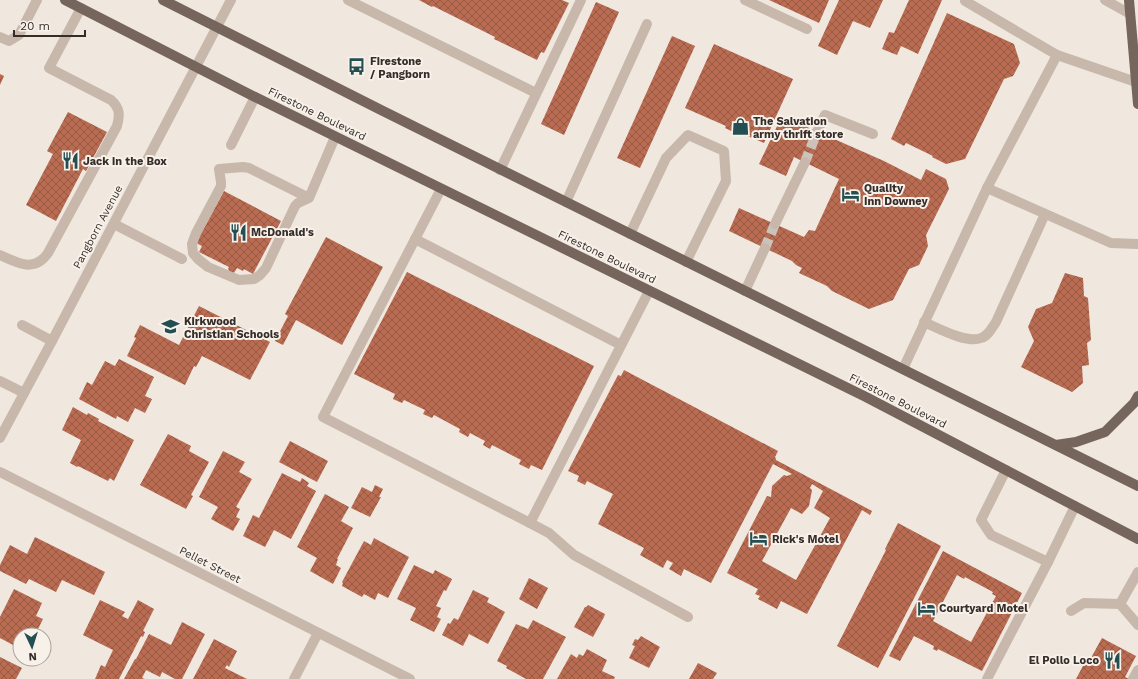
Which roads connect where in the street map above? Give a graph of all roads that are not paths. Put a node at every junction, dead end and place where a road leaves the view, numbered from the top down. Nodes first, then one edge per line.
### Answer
1 (37, 0) edge
2 (65, 0) edge
3 (163, 0) edge
4 (231, 0) edge
5 (348, 0) edge
6 (581, 0) edge
7 (745, 0) edge
8 (1105, 0) edge
9 (1129, 0) edge
10 (965, 1) dead end
11 (80, 8) junction
12 (1130, 14) junction
13 (647, 24) dead end
14 (217, 28) junction
15 (806, 28) dead end
16 (0, 37) edge
17 (1057, 55) junction
18 (196, 68) junction
19 (1136, 82) junction
20 (536, 93) junction
21 (255, 98) junction
22 (1138, 104) edge
23 (817, 132) tunnel mouth
24 (874, 134) dead end
25 (335, 137) junction
26 (231, 145) dead end
27 (805, 162) tunnel mouth
28 (500, 170) junction
29 (987, 188) junction
30 (441, 189) junction
31 (309, 198) junction
32 (566, 202) junction
33 (1045, 214) junction
34 (114, 224) junction
35 (775, 224) tunnel mouth
36 (630, 234) junction
37 (416, 239) junction
38 (1138, 244) edge
39 (765, 248) tunnel mouth
40 (0, 255) edge
41 (182, 259) dead end
42 (686, 262) junction
43 (649, 291) junction
44 (745, 291) junction
45 (924, 322) junction
46 (22, 325) dead end
47 (52, 341) junction
48 (621, 345) junction
49 (903, 369) junction
50 (0, 381) edge
51 (24, 393) junction
52 (1138, 396) edge
53 (0, 438) edge
54 (1056, 445) junction
55 (1006, 470) junction
56 (0, 472) edge
57 (1138, 486) edge
58 (1075, 506) junction
59 (530, 523) junction
60 (1138, 539) edge
61 (1048, 562) junction
62 (1138, 572) edge
63 (1120, 604) junction
64 (1071, 611) dead end
65 (688, 617) dead end
66 (1138, 625) edge
67 (318, 633) junction
68 (1138, 670) edge
69 (294, 679) edge
70 (410, 679) edge
71 (987, 679) edge
72 (1133, 679) edge

1 - 16 street
2 - 11 main road, Firestone Boulevard
3 - 14 main road
4 - 14 street, Pangborn Avenue
5 - 20 street
6 - 20 street
7 - 15 street
8 - 12 street
9 - 12 main road
10 - 17 street
11 - 18 main road, Firestone Boulevard
11 - 40 street
12 - 19 main road
13 - 32 street
14 - 18 street, Pangborn Avenue
14 - 28 main road
17 - 19 street
17 - 29 street
18 - 21 main road, Firestone Boulevard
18 - 34 street, Pangborn Avenue
19 - 22 main road
20 - 28 street
21 - 25 main road, Firestone Boulevard
21 - 26 street
23 - 24 street
25 - 30 main road, Firestone Boulevard
25 - 31 street
27 - 35 street
28 - 32 main road
29 - 33 street
29 - 45 street
30 - 37 street
30 - 43 main road, Firestone Boulevard
31 - 31 street
32 - 36 main road
33 - 38 street
33 - 45 street
34 - 41 street
34 - 47 street, Pangborn Avenue
36 - 42 main road
36 - 42 street
37 - 48 street
37 - 59 street
39 - 44 street
42 - 44 main road
43 - 48 street
43 - 55 main road, Firestone Boulevard
44 - 49 main road
45 - 49 street
46 - 47 street
47 - 51 street, Pangborn Avenue
48 - 59 street
49 - 54 main road
50 - 51 street
51 - 53 street, Pangborn Avenue
52 - 54 main road
54 - 57 main road
55 - 58 main road, Firestone Boulevard
55 - 61 street
56 - 67 street, Pellet Street
58 - 60 main road, Firestone Boulevard
58 - 61 street
59 - 65 street
61 - 71 street
62 - 63 street
63 - 64 street
63 - 66 street
67 - 69 street
67 - 70 street, Pellet Street
68 - 72 street

